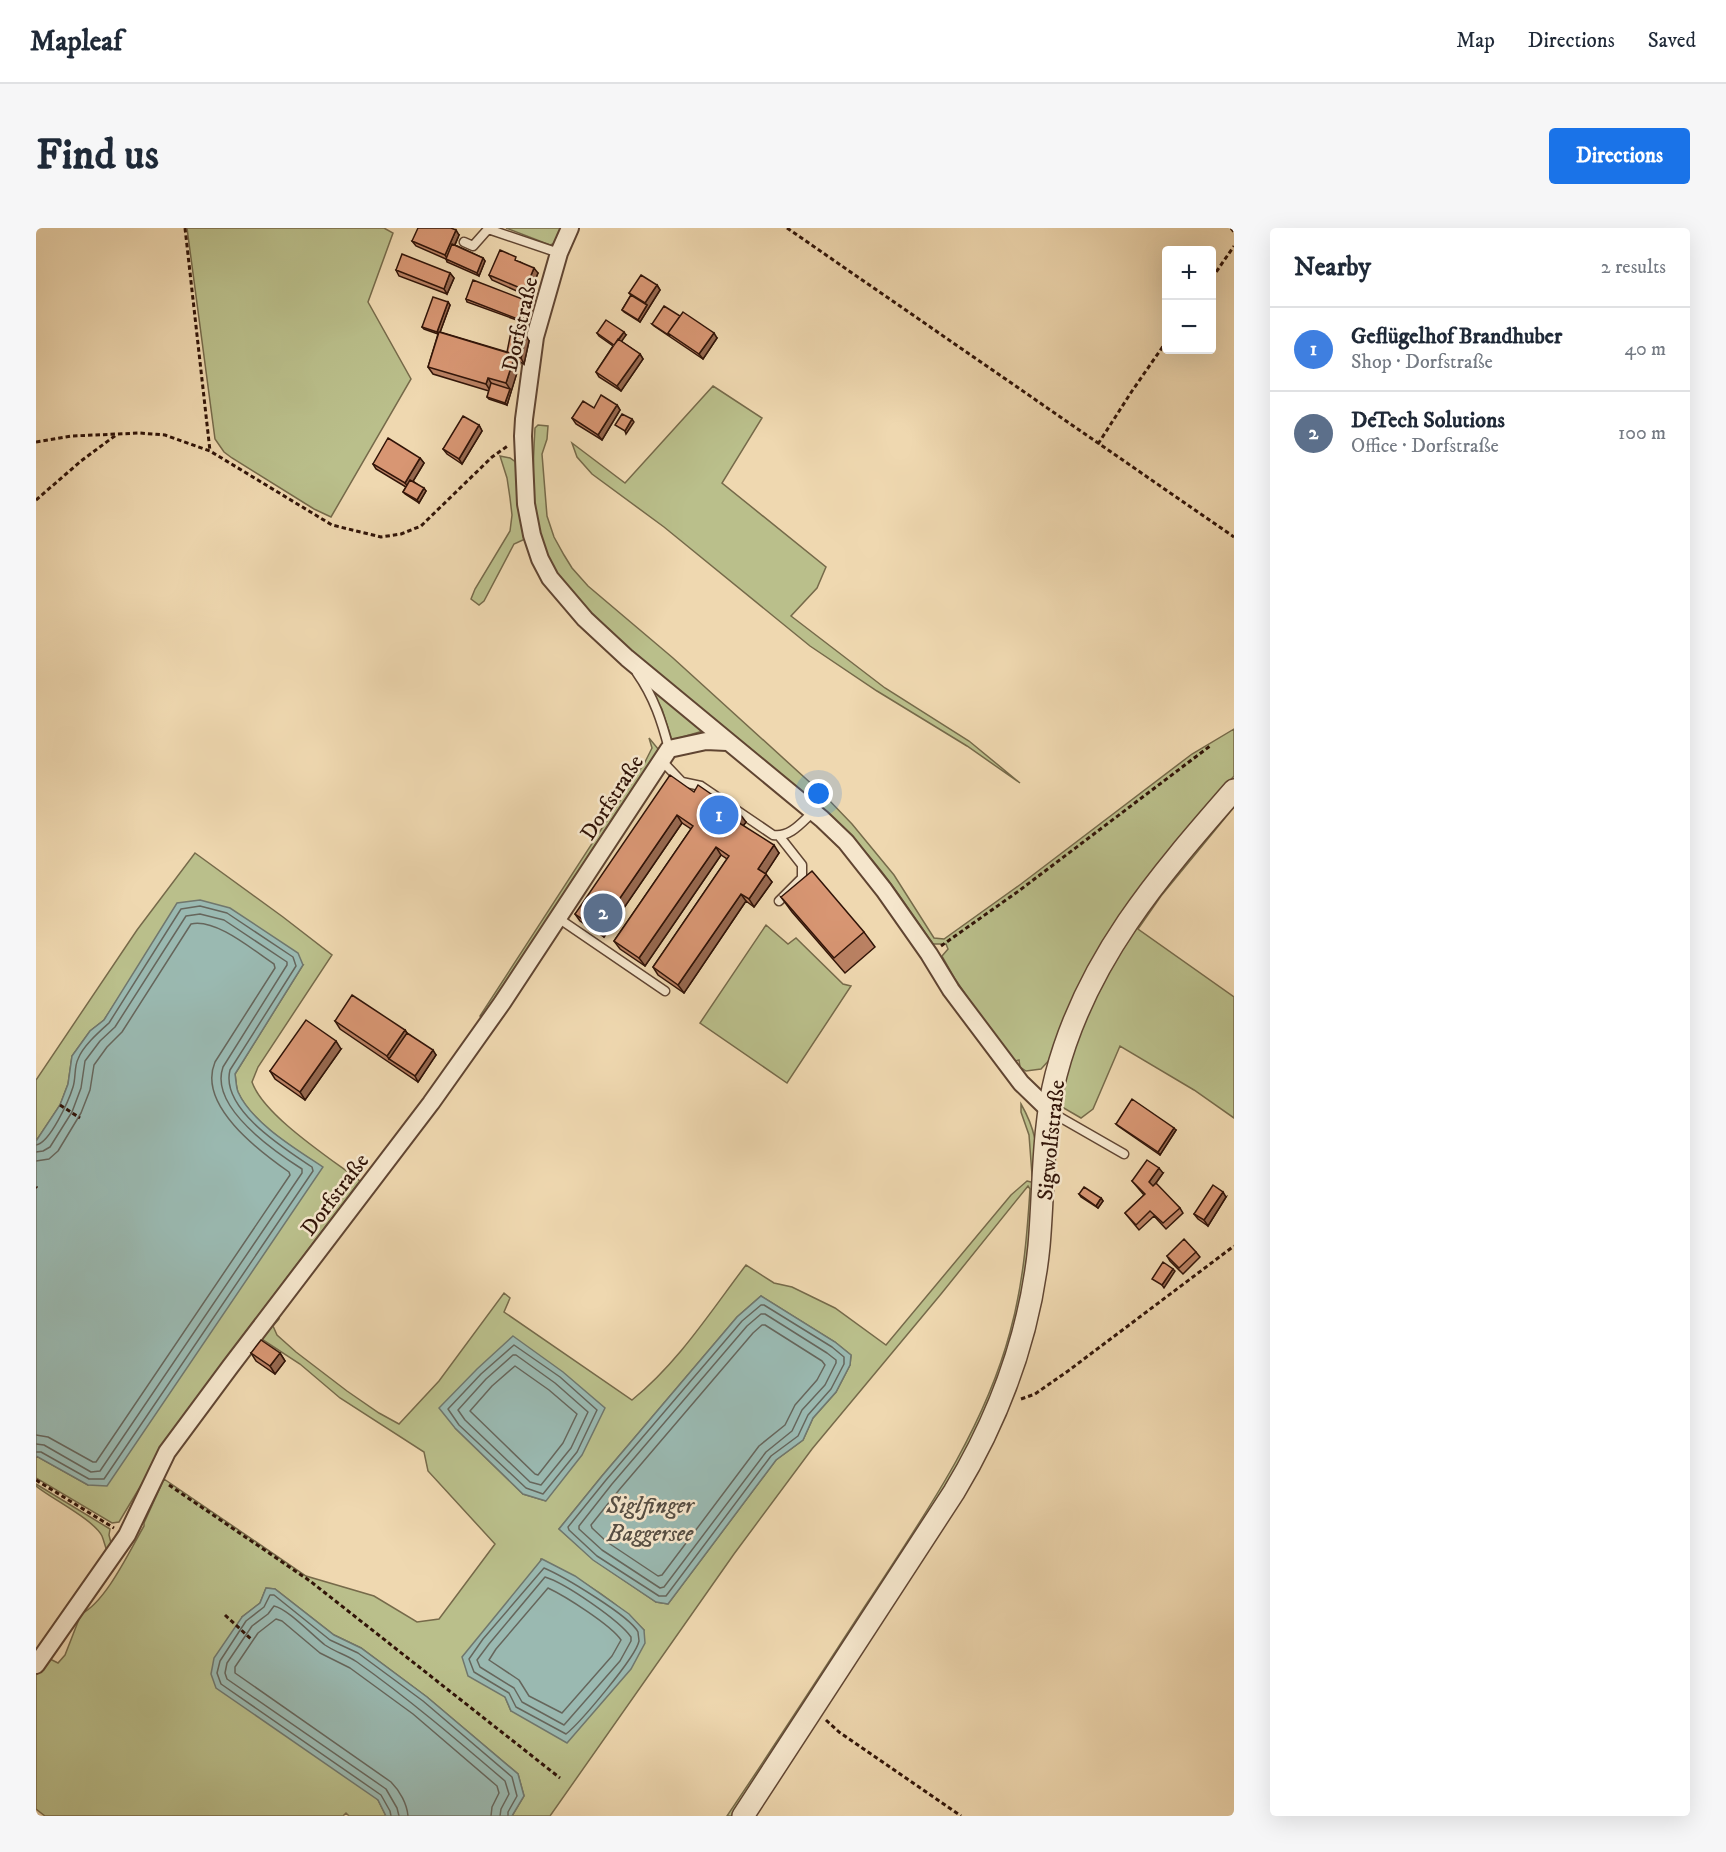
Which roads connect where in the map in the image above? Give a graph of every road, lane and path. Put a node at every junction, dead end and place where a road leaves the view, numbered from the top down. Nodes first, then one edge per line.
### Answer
1 (185, 228) edge
2 (570, 228) edge
3 (787, 228) edge
4 (1231, 228) edge
5 (1234, 232) edge
6 (464, 242) dead end
7 (1234, 246) edge
8 (559, 253) junction
9 (1216, 272) edge
10 (1162, 349) edge
11 (118, 434) junction
12 (523, 436) junction
13 (36, 442) edge
14 (1098, 444) junction
15 (210, 451) junction
16 (36, 500) edge
17 (1234, 537) edge
18 (627, 658) junction
19 (727, 742) junction
20 (1210, 746) dead end
21 (665, 755) junction
22 (1234, 790) edge
23 (813, 812) junction
24 (780, 837) junction
25 (779, 901) dead end
26 (558, 918) junction
27 (929, 954) junction
28 (665, 991) dead end
29 (60, 1105) dead end
30 (1049, 1110) junction
31 (80, 1118) dead end
32 (1124, 1154) dead end
33 (1234, 1246) edge
34 (1000, 1403) junction
35 (156, 1476) junction
36 (36, 1480) edge
37 (127, 1535) junction
38 (225, 1615) dead end
39 (250, 1639) dead end
40 (36, 1665) edge
41 (813, 1709) junction
42 (560, 1778) dead end
43 (743, 1816) edge
44 (961, 1816) edge

1 - 15 path
2 - 8 street, Dorfstraße
3 - 14 path
4 - 5 path
6 - 8 lane, Dorfstraße
7 - 9 path
8 - 12 street, Dorfstraße
10 - 14 path
11 - 13 path
11 - 15 path
11 - 16 path
12 - 15 path
12 - 18 street, Dorfstraße
14 - 17 path
18 - 19 street, Dorfstraße
18 - 21 lane, Dorfstraße
19 - 21 street, Dorfstraße
19 - 23 street, Dorfstraße
20 - 27 path
21 - 24 lane
21 - 26 street, Dorfstraße
22 - 30 street, Sigwolfstraße
23 - 24 lane
23 - 27 street, Dorfstraße
24 - 25 lane
26 - 28 lane
26 - 35 street, Dorfstraße
27 - 30 street, Dorfstraße
29 - 31 path
30 - 32 lane
30 - 34 street, Sigwolfstraße
33 - 34 path
34 - 41 street, Sigwolfstraße
35 - 37 street, Dorfstraße
35 - 42 path
36 - 37 path
37 - 40 street, Dorfstraße
38 - 39 path
41 - 43 street, Sigwolfstraße
41 - 44 path

